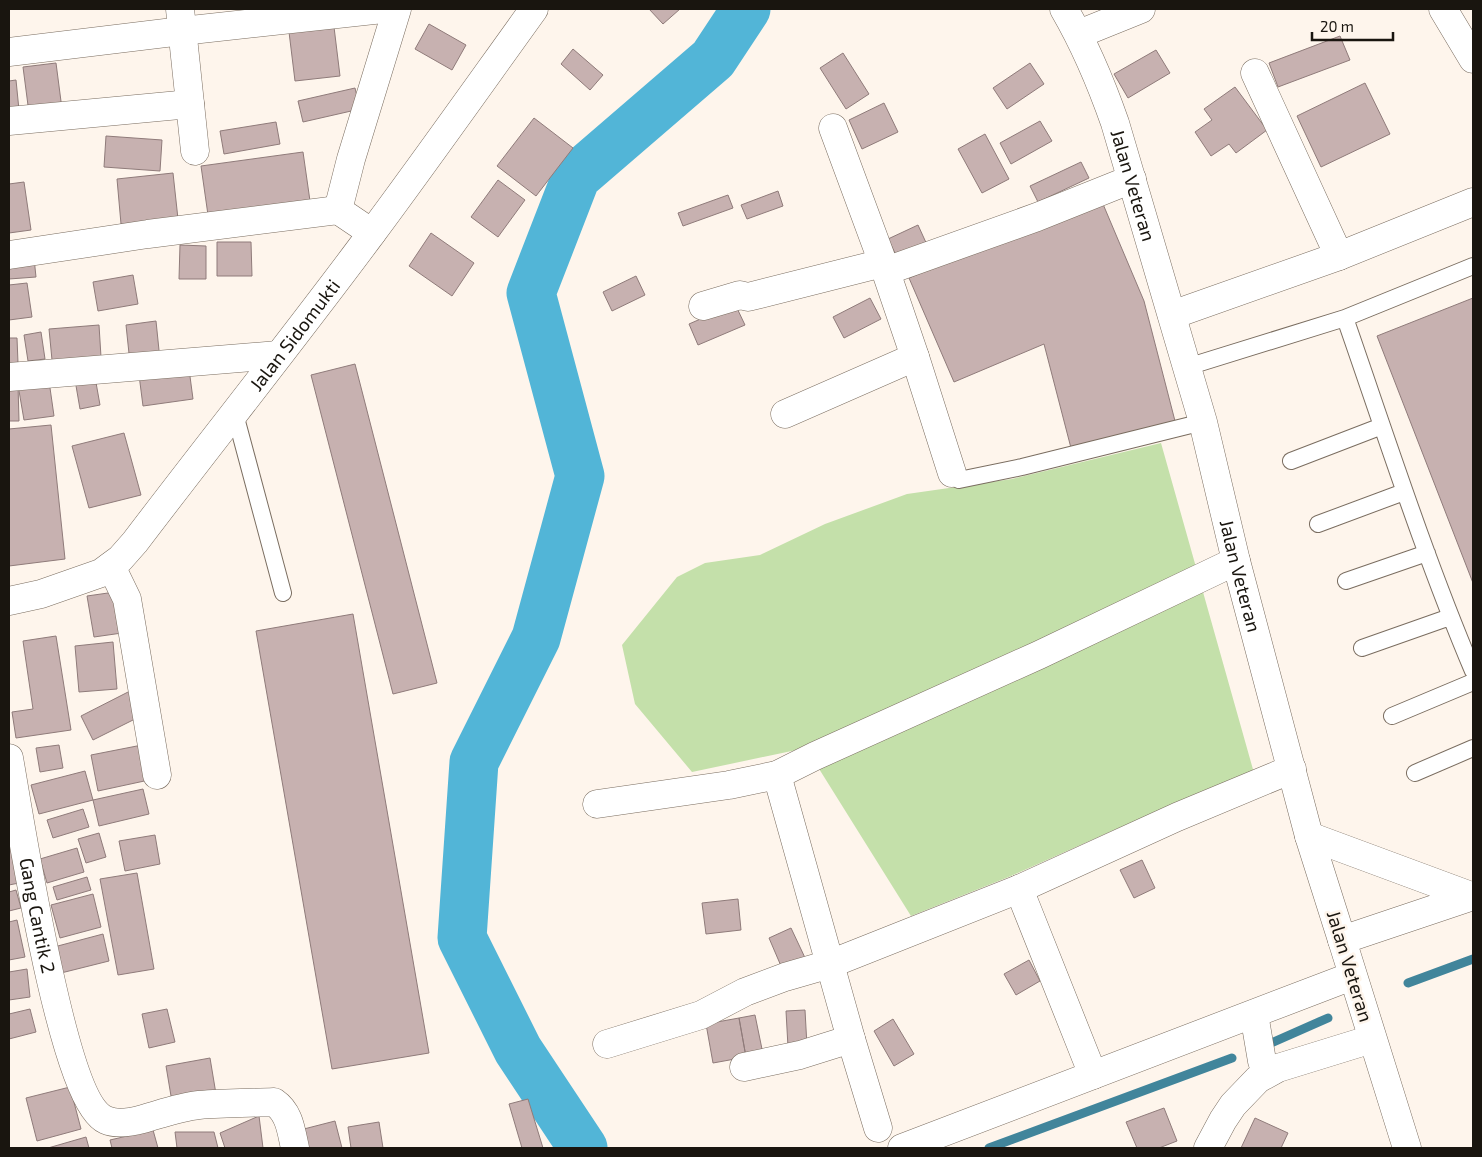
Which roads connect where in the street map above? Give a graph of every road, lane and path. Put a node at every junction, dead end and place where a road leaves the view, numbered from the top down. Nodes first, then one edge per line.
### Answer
1 (383, 9) edge
2 (397, 9) edge
3 (534, 9) edge
4 (1064, 9) edge
5 (1141, 9) edge
6 (1443, 9) edge
7 (181, 20) edge
8 (1079, 34) junction
9 (9, 52) edge
10 (1473, 59) edge
11 (1255, 73) dead end
12 (190, 104) junction
13 (9, 121) edge
14 (833, 128) dead end
15 (195, 151) dead end
16 (1132, 179) junction
17 (1473, 202) edge
18 (338, 210) junction
19 (372, 233) junction
20 (9, 255) edge
21 (1339, 256) junction
22 (1473, 266) edge
23 (885, 267) junction
24 (703, 306) dead end
25 (1172, 315) junction
26 (1345, 318) junction
27 (278, 355) junction
28 (915, 357) junction
29 (1187, 367) junction
30 (9, 377) edge
31 (235, 414) junction
32 (785, 414) dead end
33 (1203, 422) junction
34 (1382, 426) junction
35 (1291, 461) dead end
36 (952, 473) joint
37 (1404, 492) junction
38 (1318, 524) dead end
39 (1427, 553) junction
40 (1236, 561) junction
41 (111, 566) junction
42 (1346, 581) dead end
43 (282, 593) dead end
44 (9, 601) edge
45 (1450, 617) junction
46 (1362, 648) dead end
47 (1473, 671) edge
48 (1473, 682) edge
49 (1392, 716) dead end
50 (1473, 748) edge
51 (9, 758) edge
52 (1292, 769) junction
53 (1415, 773) dead end
54 (157, 775) dead end
55 (777, 775) junction
56 (597, 804) dead end
57 (1310, 836) junction
58 (1019, 889) junction
59 (1472, 896) edge
60 (1342, 940) junction
61 (830, 964) junction
62 (1352, 976) junction
63 (1254, 1014) junction
64 (851, 1038) junction
65 (1372, 1039) junction
66 (607, 1044) dead end
67 (744, 1067) dead end
68 (1267, 1073) junction
69 (1093, 1075) junction
70 (878, 1128) dead end
71 (295, 1148) edge
72 (902, 1148) edge
73 (1208, 1148) edge
74 (1406, 1148) edge

1 - 7 street
2 - 18 street
3 - 19 street, Jalan Sidomukti
4 - 8 street, Jalan Veteran
5 - 8 street
6 - 10 street
7 - 9 street
7 - 12 street
8 - 16 street, Jalan Veteran
11 - 21 street
12 - 13 street
12 - 15 street
14 - 23 street
16 - 23 street
16 - 25 street, Jalan Veteran
17 - 21 street
18 - 19 street
18 - 20 street
19 - 27 street, Jalan Sidomukti
21 - 25 street
22 - 26 lane
23 - 24 street
23 - 28 street
25 - 29 street, Jalan Veteran
26 - 29 lane
26 - 34 lane
27 - 30 street
27 - 31 street, Jalan Sidomukti
28 - 32 street
28 - 36 street
29 - 33 street, Jalan Veteran
31 - 41 street, Jalan Sidomukti
31 - 43 lane
33 - 36 lane
33 - 40 street, Jalan Veteran
34 - 35 lane
34 - 37 lane
37 - 38 lane
37 - 39 lane
39 - 42 lane
39 - 45 lane
40 - 52 street, Jalan Veteran
40 - 55 street
41 - 44 street, Jalan Sidomukti
41 - 54 street
45 - 46 lane
45 - 47 lane
48 - 49 lane
50 - 53 lane
51 - 71 street, Gang Cantik 2
52 - 57 street, Jalan Veteran
52 - 58 street
55 - 56 street
55 - 61 street
57 - 59 street
57 - 60 street, Jalan Veteran
58 - 61 street
58 - 69 street
59 - 60 street
60 - 62 street, Jalan Veteran
61 - 64 street
61 - 66 street
62 - 63 street
62 - 65 street, Jalan Veteran
63 - 68 street
63 - 69 street
64 - 67 street
64 - 70 street
65 - 68 street
65 - 74 street, Jalan Veteran
68 - 73 street
69 - 72 street

